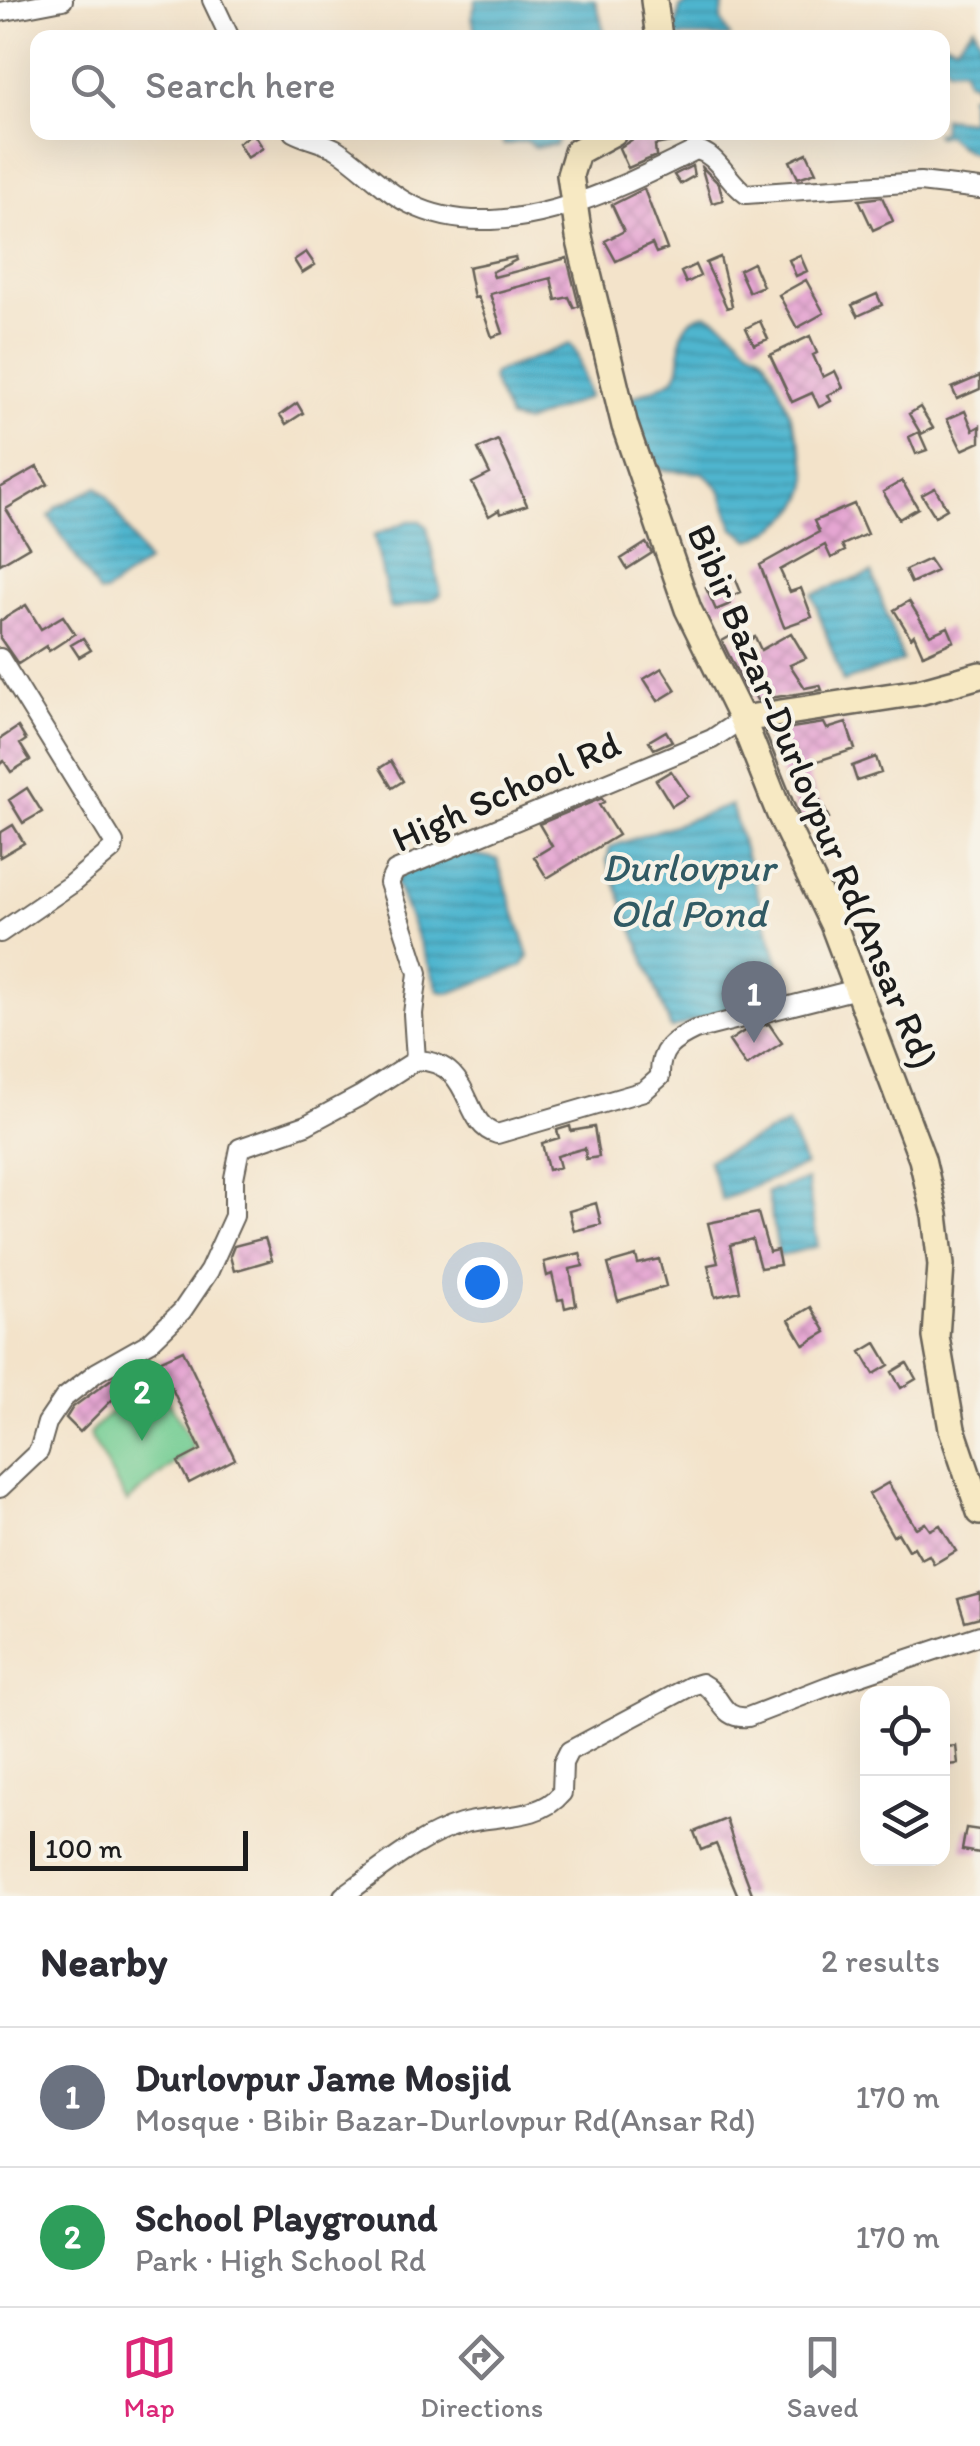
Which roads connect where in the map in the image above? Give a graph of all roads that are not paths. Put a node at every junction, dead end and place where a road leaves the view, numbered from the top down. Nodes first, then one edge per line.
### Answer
1 (64, 0) edge
2 (212, 0) edge
3 (654, 0) edge
4 (0, 12) edge
5 (226, 30) edge
6 (658, 30) edge
7 (313, 140) edge
8 (599, 140) edge
9 (980, 189) edge
10 (572, 205) junction
11 (0, 658) edge
12 (980, 675) edge
13 (742, 720) junction
14 (0, 933) edge
15 (857, 988) junction
16 (416, 1060) junction
17 (0, 1488) edge
18 (980, 1512) edge
19 (980, 1635) edge
20 (342, 1896) edge

1 - 4 street
2 - 5 street
3 - 6 street
7 - 10 street
8 - 10 street, Bibir Bazar-Durlovpur Rd(Ansar Rd)
9 - 10 street
10 - 13 street, Bibir Bazar-Durlovpur Rd(Ansar Rd)
11 - 14 street
12 - 13 street
13 - 15 street, Bibir Bazar-Durlovpur Rd(Ansar Rd)
13 - 16 street, High School Rd
15 - 16 street
15 - 18 street, Bibir Bazar-Durlovpur Rd(Ansar Rd)
16 - 17 street
19 - 20 street

